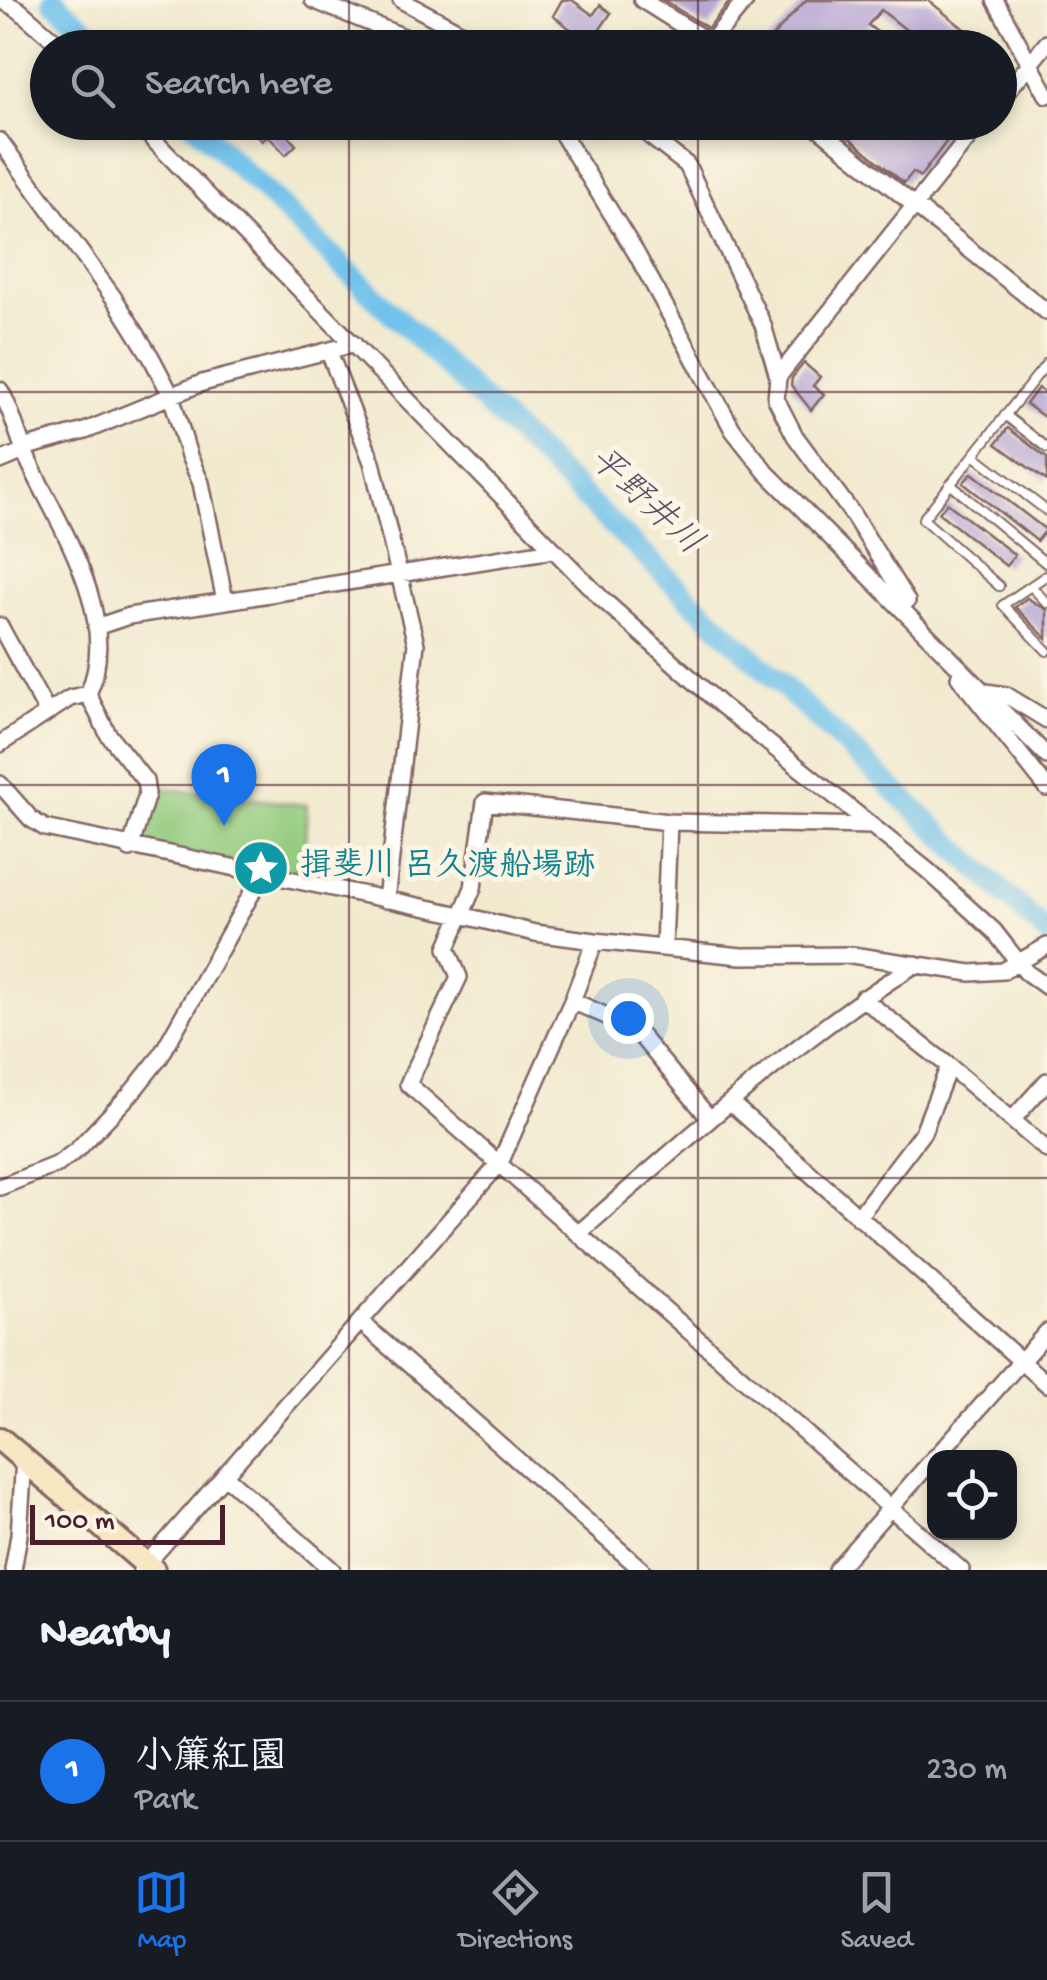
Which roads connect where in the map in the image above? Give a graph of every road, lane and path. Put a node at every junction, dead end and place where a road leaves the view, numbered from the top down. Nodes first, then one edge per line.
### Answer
1 (1, 0) edge
2 (313, 0) edge
3 (401, 0) edge
4 (642, 0) edge
5 (746, 0) edge
6 (995, 0) edge
7 (42, 30) edge
8 (387, 30) edge
9 (457, 30) edge
10 (690, 30) edge
11 (725, 30) edge
12 (1011, 30) edge
13 (1017, 41) edge
14 (1047, 43) edge
15 (1029, 64) junction
16 (1017, 79) edge
17 (1047, 95) edge
18 (154, 140) edge
19 (566, 140) edge
20 (655, 140) edge
21 (833, 140) edge
22 (967, 140) edge
23 (0, 141) edge
24 (914, 206) junction
25 (1047, 312) edge
26 (354, 344) junction
27 (329, 352) junction
28 (1047, 363) edge
29 (1036, 375) junction
30 (778, 376) junction
31 (1047, 384) edge
32 (0, 390) edge
33 (170, 396) junction
34 (1005, 414) junction
35 (1047, 448) edge
36 (23, 450) junction
37 (974, 454) junction
38 (0, 460) edge
39 (950, 484) junction
40 (1047, 512) edge
41 (552, 548) junction
42 (1047, 564) edge
43 (398, 574) junction
44 (1047, 575) edge
45 (1000, 586) dead end
46 (1031, 586) junction
47 (226, 600) junction
48 (1047, 603) edge
49 (0, 626) edge
50 (96, 628) junction
51 (936, 642) junction
52 (1047, 651) edge
53 (986, 692) junction
54 (88, 694) junction
55 (46, 712) junction
56 (1047, 720) edge
57 (0, 744) edge
58 (1047, 756) edge
59 (0, 784) edge
60 (1047, 788) edge
61 (669, 822) junction
62 (872, 826) junction
63 (130, 848) junction
64 (262, 875) junction
65 (386, 900) junction
66 (461, 915) junction
67 (595, 941) junction
68 (1047, 946) edge
69 (664, 947) junction
70 (1025, 959) junction
71 (916, 964) junction
72 (1047, 988) edge
73 (862, 998) junction
74 (572, 1001) junction
75 (949, 1066) junction
76 (1047, 1081) edge
77 (731, 1103) junction
78 (710, 1119) junction
79 (1013, 1119) junction
80 (1047, 1150) edge
81 (500, 1163) junction
82 (0, 1188) edge
83 (858, 1217) junction
84 (580, 1232) junction
85 (362, 1323) junction
86 (1047, 1332) edge
87 (1020, 1361) junction
88 (1047, 1384) edge
89 (0, 1439) edge
90 (942, 1450) edge
91 (24, 1459) junction
92 (927, 1467) edge
93 (225, 1476) junction
94 (891, 1506) junction
95 (146, 1568) edge
96 (13, 1570) edge
97 (332, 1570) edge
98 (642, 1570) edge
99 (836, 1570) edge
100 (961, 1570) edge

1 - 7 street
2 - 8 street
3 - 9 street
4 - 10 street
5 - 11 street
6 - 12 street
13 - 15 street
14 - 15 street
15 - 16 street
15 - 17 street
18 - 26 street
19 - 51 street
20 - 30 street
21 - 24 street
22 - 24 street
23 - 33 street
24 - 25 street
24 - 30 street
26 - 27 street
26 - 41 street
27 - 33 street
27 - 43 street
28 - 29 lane
29 - 31 lane
29 - 34 lane
30 - 51 street
32 - 36 street
33 - 36 street
33 - 47 street
34 - 35 lane
34 - 37 lane
36 - 38 street
36 - 50 street
37 - 39 lane
37 - 40 lane
39 - 42 lane
39 - 45 lane
41 - 43 street
41 - 62 street
43 - 47 street
43 - 65 street
44 - 46 lane
46 - 48 lane
46 - 52 lane
47 - 50 street
49 - 55 street
50 - 54 street
51 - 53 street
51 - 60 street
53 - 56 street
53 - 58 street
54 - 55 street
54 - 63 street
55 - 57 street
59 - 63 street
61 - 62 street
61 - 66 street
61 - 69 street
62 - 70 street
63 - 64 street
64 - 65 street
64 - 82 street
65 - 66 street
66 - 67 street
66 - 81 street
67 - 69 street
67 - 74 street
68 - 70 street
69 - 71 street
70 - 71 street
70 - 72 street
71 - 73 street
73 - 75 street
73 - 77 street
74 - 78 street
74 - 81 street
75 - 79 street
75 - 83 street
76 - 79 street
77 - 78 street
77 - 83 street
78 - 84 street
79 - 80 street
81 - 84 street
81 - 85 street
83 - 87 street
84 - 94 street
85 - 93 street
85 - 98 street
86 - 87 street
87 - 88 street
87 - 90 street
89 - 91 main road
91 - 95 main road
91 - 96 street
92 - 94 street
93 - 95 street
93 - 97 street
94 - 99 street
94 - 100 street

